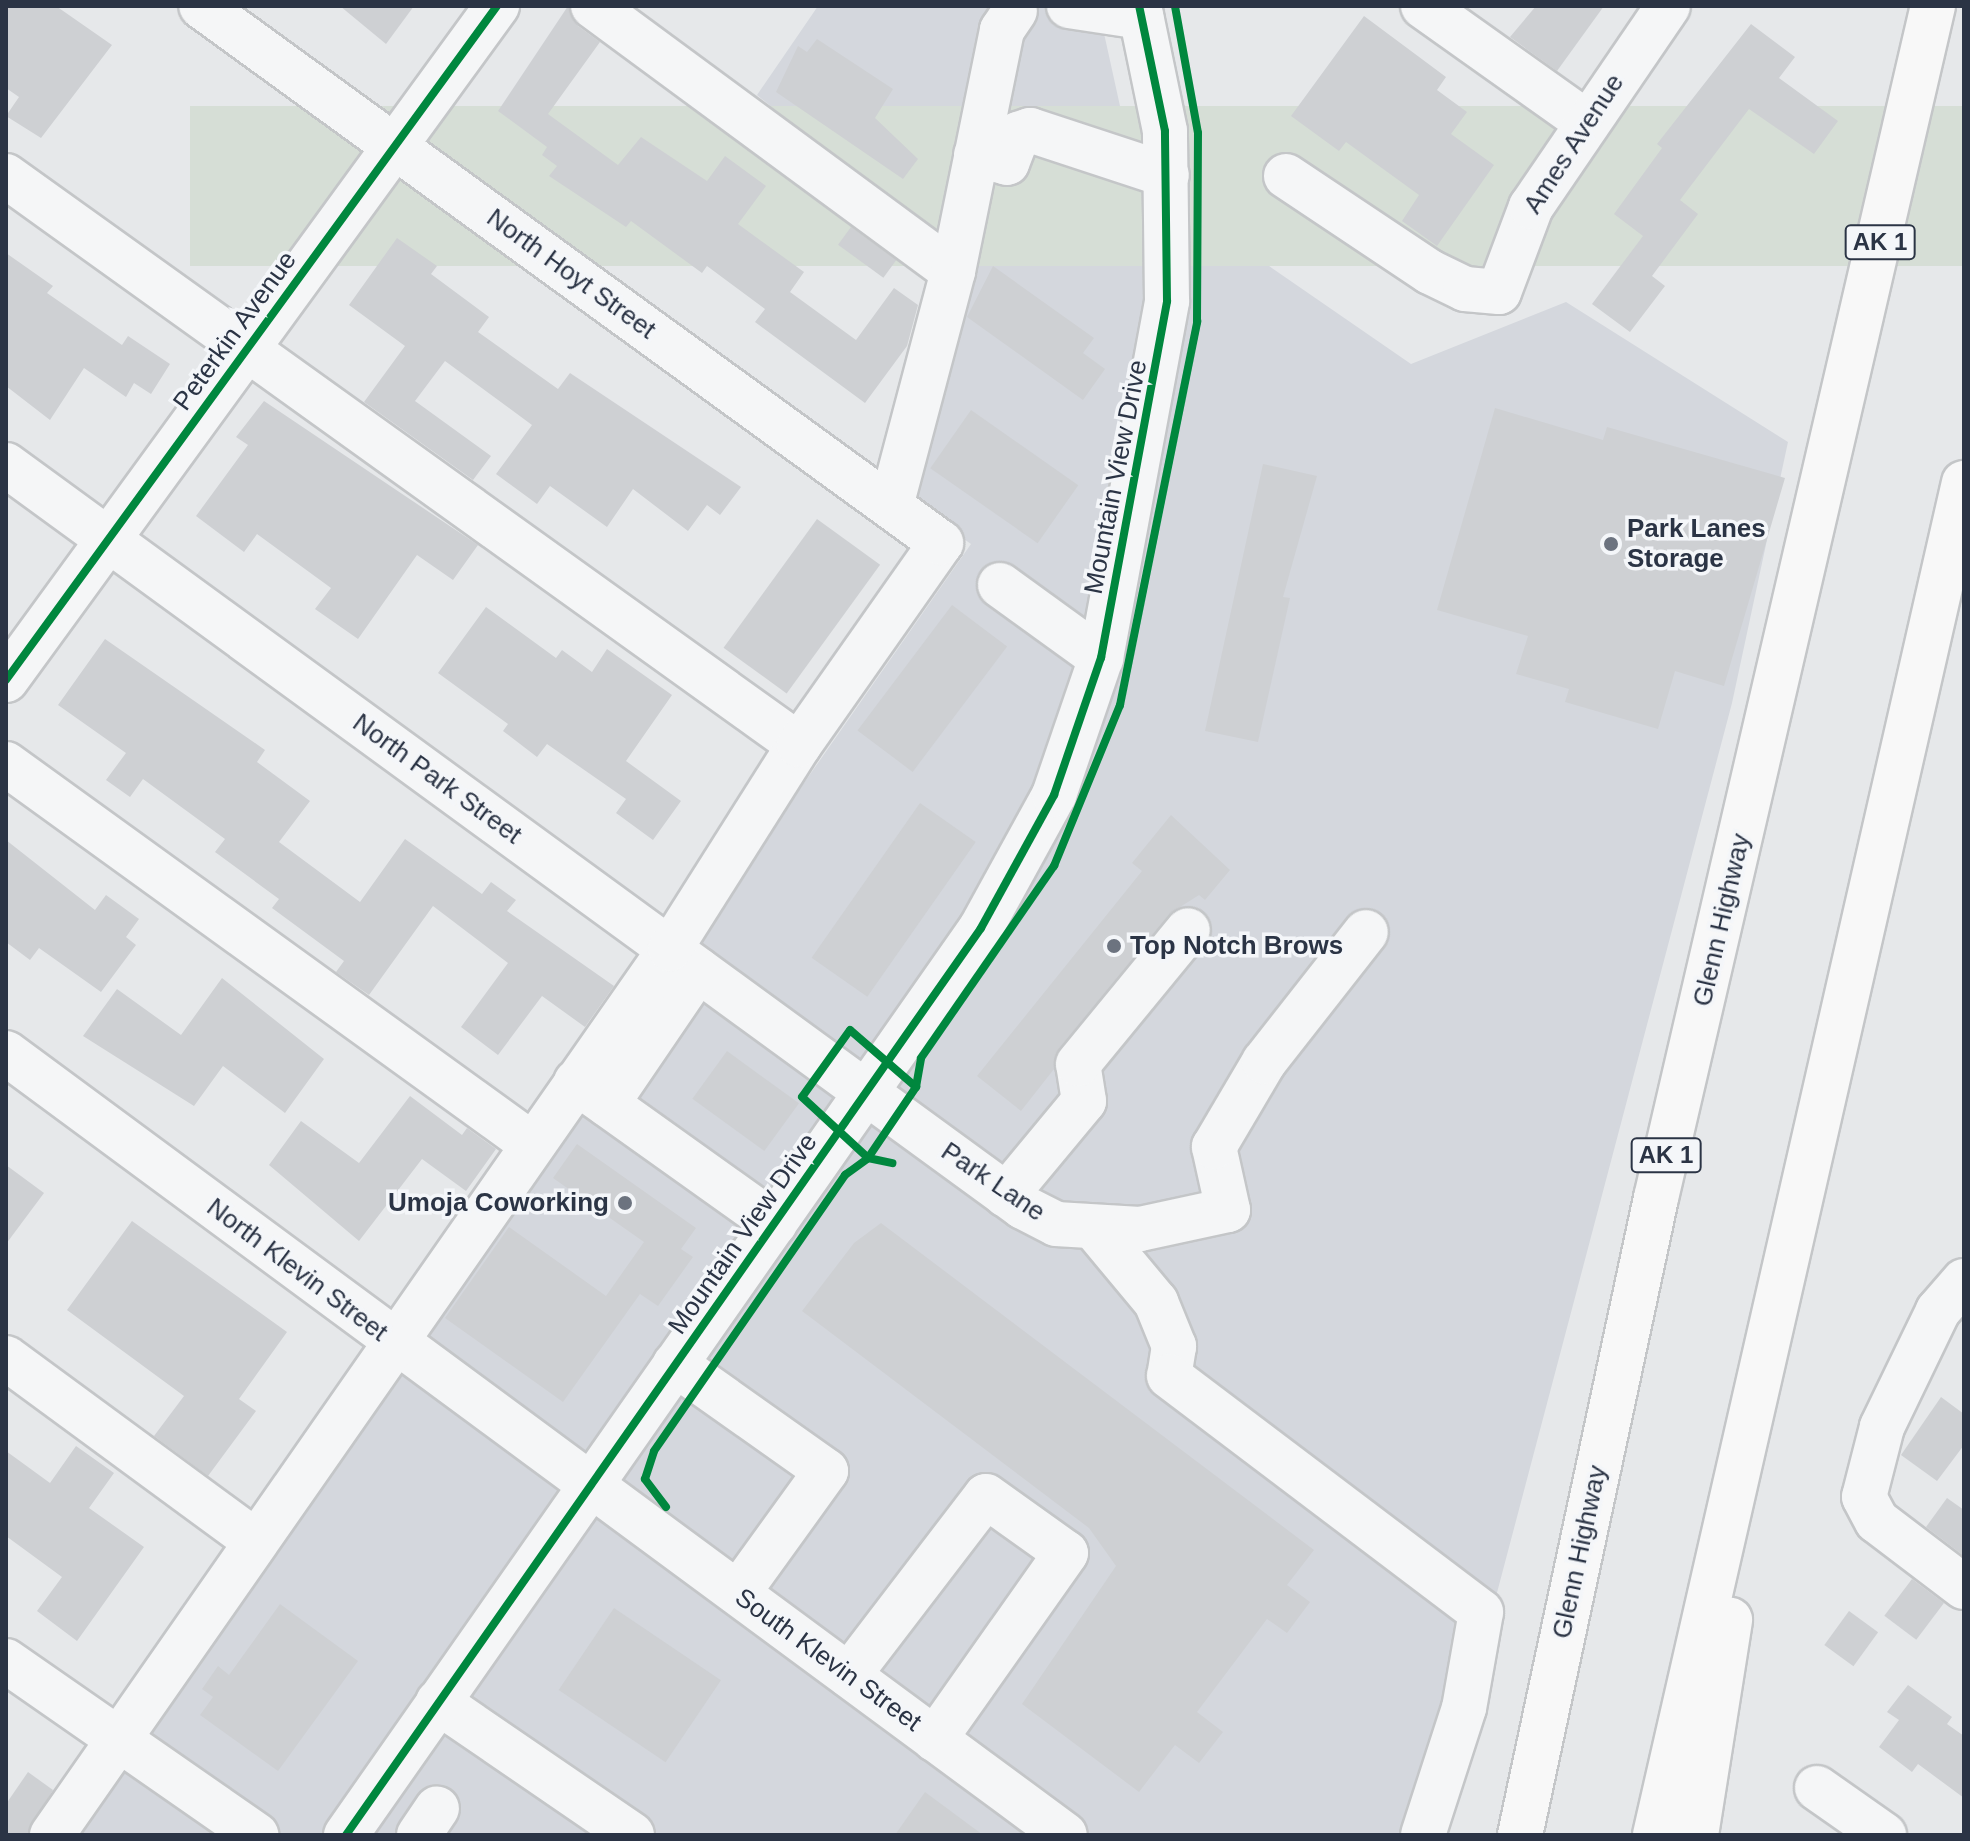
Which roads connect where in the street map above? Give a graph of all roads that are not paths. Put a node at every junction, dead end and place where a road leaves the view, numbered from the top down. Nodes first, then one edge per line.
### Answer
1 (201, 6) edge
2 (497, 6) edge
3 (593, 6) edge
4 (1069, 6) edge
5 (1423, 6) edge
6 (1668, 6) edge
7 (1933, 6) edge
8 (1021, 8) edge
9 (1140, 11) edge
10 (1586, 122) junction
11 (394, 146) junction
12 (976, 155) junction
13 (1167, 175) junction
14 (6, 176) edge
15 (1286, 176) dead end
16 (953, 271) junction
17 (246, 351) junction
18 (6, 465) edge
19 (1964, 483) edge
20 (891, 506) junction
21 (108, 540) junction
22 (1000, 585) dead end
23 (1101, 658) junction
24 (6, 680) edge
25 (799, 745) junction
26 (6, 764) edge
27 (1188, 930) dead end
28 (1366, 932) dead end
29 (684, 959) junction
30 (6, 1053) edge
31 (592, 1093) junction
32 (867, 1093) junction
33 (532, 1144) junction
34 (1006, 1195) junction
35 (1656, 1198) junction
36 (775, 1224) junction
37 (1096, 1230) junction
38 (1964, 1281) edge
39 (392, 1341) junction
40 (1765, 1350) junction
41 (6, 1358) edge
42 (675, 1364) junction
43 (590, 1484) junction
44 (252, 1539) junction
45 (1964, 1587) edge
46 (738, 1593) junction
47 (6, 1661) edge
48 (849, 1675) junction
49 (438, 1702) junction
50 (113, 1739) junction
51 (935, 1739) junction
52 (1817, 1788) dead end
53 (52, 1835) edge
54 (256, 1835) edge
55 (346, 1835) edge
56 (632, 1835) edge
57 (1065, 1835) edge
58 (1423, 1835) edge
59 (1490, 1835) edge
60 (1520, 1835) edge
61 (1655, 1835) edge
62 (1696, 1835) edge
63 (1884, 1835) edge

1 - 11 street, North Hoyt Street
2 - 11 street, Peterkin Avenue
3 - 16 street
4 - 9 street
5 - 10 street
6 - 10 street, Ames Avenue
7 - 35 highway, Glenn Highway / AK 1
8 - 12 street
9 - 13 street, Mountain View Drive
10 - 15 street, Ames Avenue
11 - 17 street, Peterkin Avenue
11 - 20 street, North Hoyt Street
12 - 13 street
12 - 16 street
13 - 23 street, Mountain View Drive
14 - 17 street
16 - 20 street
17 - 21 street, Peterkin Avenue
17 - 25 street
18 - 21 street, North Park Street
19 - 40 highway
20 - 25 street, North Hoyt Street
21 - 24 street, Peterkin Avenue
21 - 29 street, North Park Street
22 - 23 street
23 - 32 street, Mountain View Drive
25 - 29 street
26 - 33 street
27 - 34 street
28 - 37 street, Park Lane
29 - 31 street
29 - 32 street, North Park Street
30 - 39 street, North Klevin Street
31 - 33 street
31 - 36 street
32 - 34 street, Park Lane
32 - 36 street, Mountain View Drive
33 - 39 street
34 - 37 street, Park Lane
35 - 59 highway
35 - 60 highway, Glenn Highway / AK 1
36 - 42 street, Mountain View Drive
37 - 58 street
38 - 45 street
39 - 43 street, North Klevin Street
39 - 44 street
40 - 61 highway
40 - 62 highway
41 - 44 street
42 - 43 street, Mountain View Drive
42 - 46 street
43 - 46 street, South Klevin Street
43 - 49 street, Mountain View Drive
44 - 50 street
46 - 48 street, South Klevin Street
47 - 50 street
48 - 51 street, South Klevin Street
48 - 51 street
49 - 55 street, Mountain View Drive
49 - 56 street
50 - 53 street
50 - 54 street
51 - 57 street, South Klevin Street
52 - 63 street

